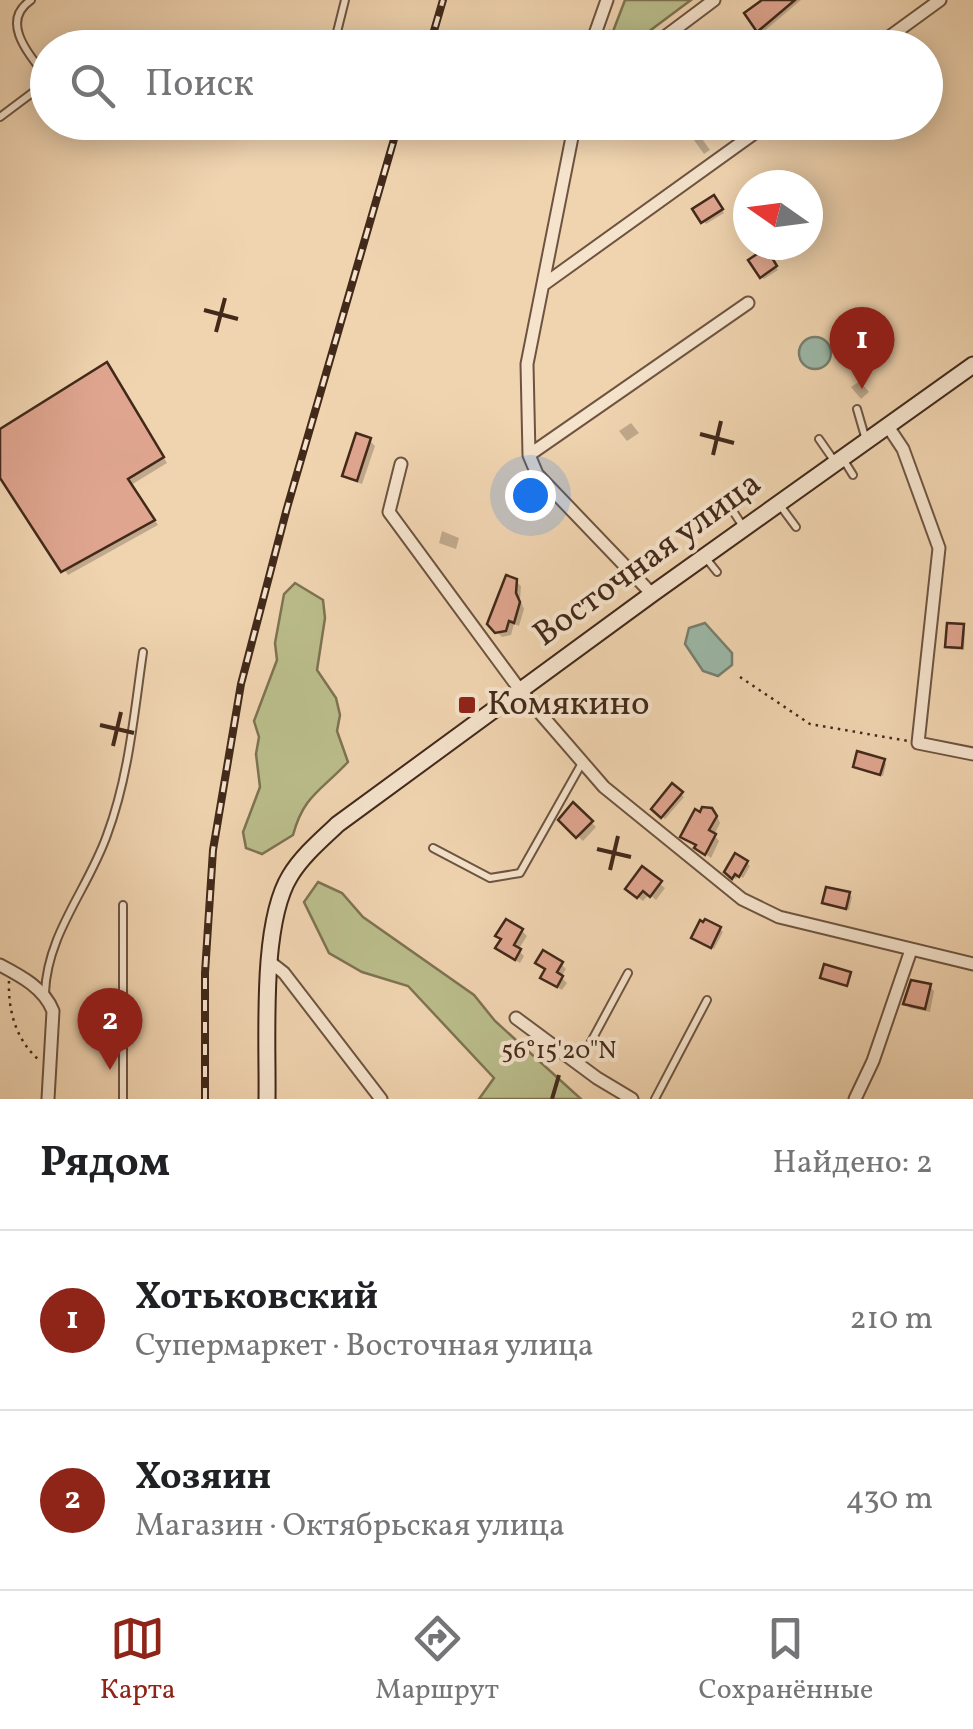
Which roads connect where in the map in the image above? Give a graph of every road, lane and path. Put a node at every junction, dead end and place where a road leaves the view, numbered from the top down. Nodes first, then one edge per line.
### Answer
1 (31, 0) edge
2 (344, 0) edge
3 (608, 0) edge
4 (714, 0) edge
5 (940, 0) edge
6 (337, 30) edge
7 (597, 30) edge
8 (674, 30) edge
9 (899, 30) edge
10 (30, 56) edge
11 (30, 94) edge
12 (0, 117) edge
13 (571, 140) edge
14 (745, 140) edge
15 (543, 286) junction
16 (748, 303) dead end
17 (973, 365) edge
18 (857, 409) dead end
19 (887, 426) junction
20 (819, 439) dead end
21 (866, 440) junction
22 (529, 454) junction
23 (839, 460) junction
24 (401, 464) dead end
25 (853, 475) dead end
26 (779, 503) junction
27 (731, 508) dead end
28 (796, 527) dead end
29 (744, 528) junction
30 (705, 556) junction
31 (717, 572) dead end
32 (652, 594) junction
33 (143, 652) dead end
34 (740, 677) dead end
35 (520, 690) junction
36 (918, 743) junction
37 (973, 754) edge
38 (582, 762) junction
39 (433, 848) dead end
40 (122, 905) dead end
41 (911, 950) junction
42 (270, 962) junction
43 (973, 964) edge
44 (5, 967) edge
45 (628, 973) dead end
46 (44, 996) junction
47 (708, 1000) dead end
48 (516, 1018) dead end
49 (579, 1064) junction
50 (50, 1069) junction
51 (48, 1099) edge
52 (123, 1099) edge
53 (267, 1099) edge
54 (382, 1099) edge
55 (632, 1099) edge
56 (655, 1099) edge
57 (854, 1099) edge

1 - 10 lane
2 - 6 lane
3 - 7 street
4 - 8 street
5 - 9 street
11 - 12 lane
13 - 15 street
14 - 15 street
15 - 22 street
16 - 22 street
17 - 19 main road, Восточная улица
18 - 21 lane
19 - 21 main road, Восточная улица
19 - 36 street
20 - 23 lane
21 - 23 main road, Восточная улица
22 - 32 street
23 - 25 lane
23 - 26 main road, Восточная улица
24 - 35 street
26 - 28 lane
26 - 29 main road, Восточная улица
27 - 29 lane
29 - 30 main road, Восточная улица
30 - 31 lane
30 - 32 main road, Восточная улица
32 - 35 main road, Восточная улица
33 - 46 lane
34 - 36 path
35 - 38 street
35 - 42 main road, Восточная улица
36 - 37 street
38 - 39 lane
38 - 41 street
40 - 52 lane
41 - 43 street
41 - 57 street
42 - 53 main road
42 - 54 street
44 - 46 street
44 - 50 path
45 - 49 lane
46 - 50 street
47 - 56 lane
48 - 49 street
49 - 55 street
50 - 51 street

